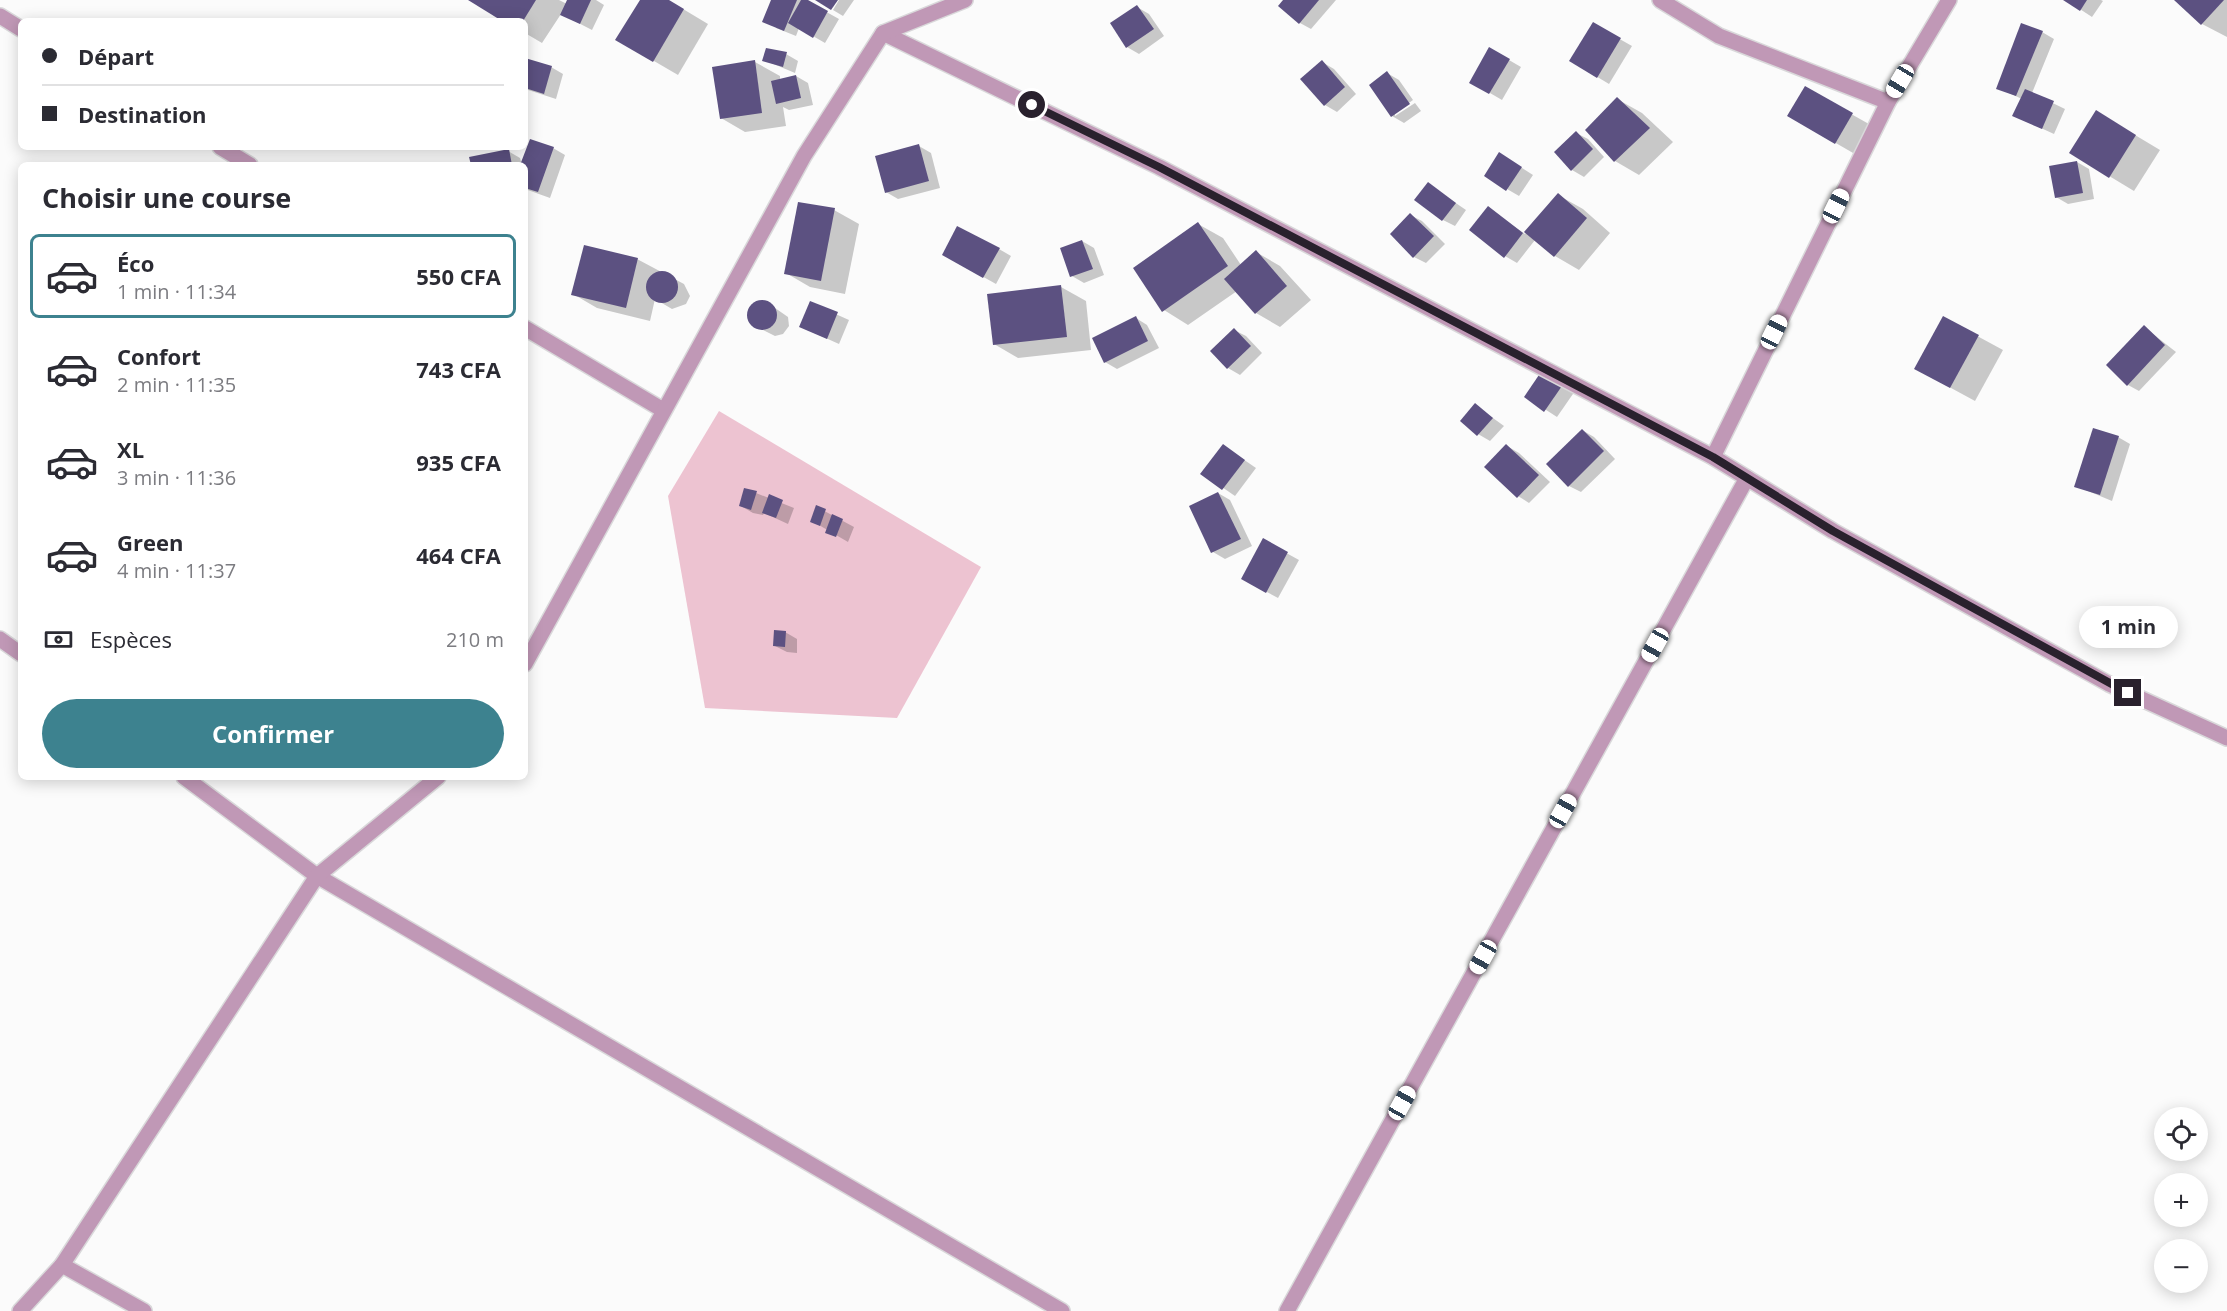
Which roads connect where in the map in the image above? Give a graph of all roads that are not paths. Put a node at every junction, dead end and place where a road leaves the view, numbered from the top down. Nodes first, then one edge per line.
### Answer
1 (965, 0) edge
2 (1660, 0) edge
3 (1949, 0) edge
4 (0, 16) edge
5 (18, 27) edge
6 (884, 33) junction
7 (1888, 102) junction
8 (225, 150) edge
9 (245, 162) edge
10 (528, 330) edge
11 (663, 410) junction
12 (1713, 457) junction
13 (1747, 478) junction
14 (0, 639) edge
15 (18, 652) edge
16 (528, 658) edge
17 (2227, 738) edge
18 (188, 780) edge
19 (434, 780) edge
20 (317, 876) junction
21 (62, 1265) junction
22 (20, 1311) edge
23 (144, 1311) edge
24 (1062, 1311) edge
25 (1287, 1311) edge

1 - 6 street
2 - 7 street
3 - 7 street
4 - 5 street
6 - 11 street
6 - 12 street
7 - 12 street
8 - 9 street
10 - 11 street
11 - 16 street
12 - 13 street
13 - 17 street
13 - 25 street
14 - 15 street
18 - 20 street
19 - 20 street
20 - 21 street
20 - 24 street
21 - 22 street
21 - 23 street

